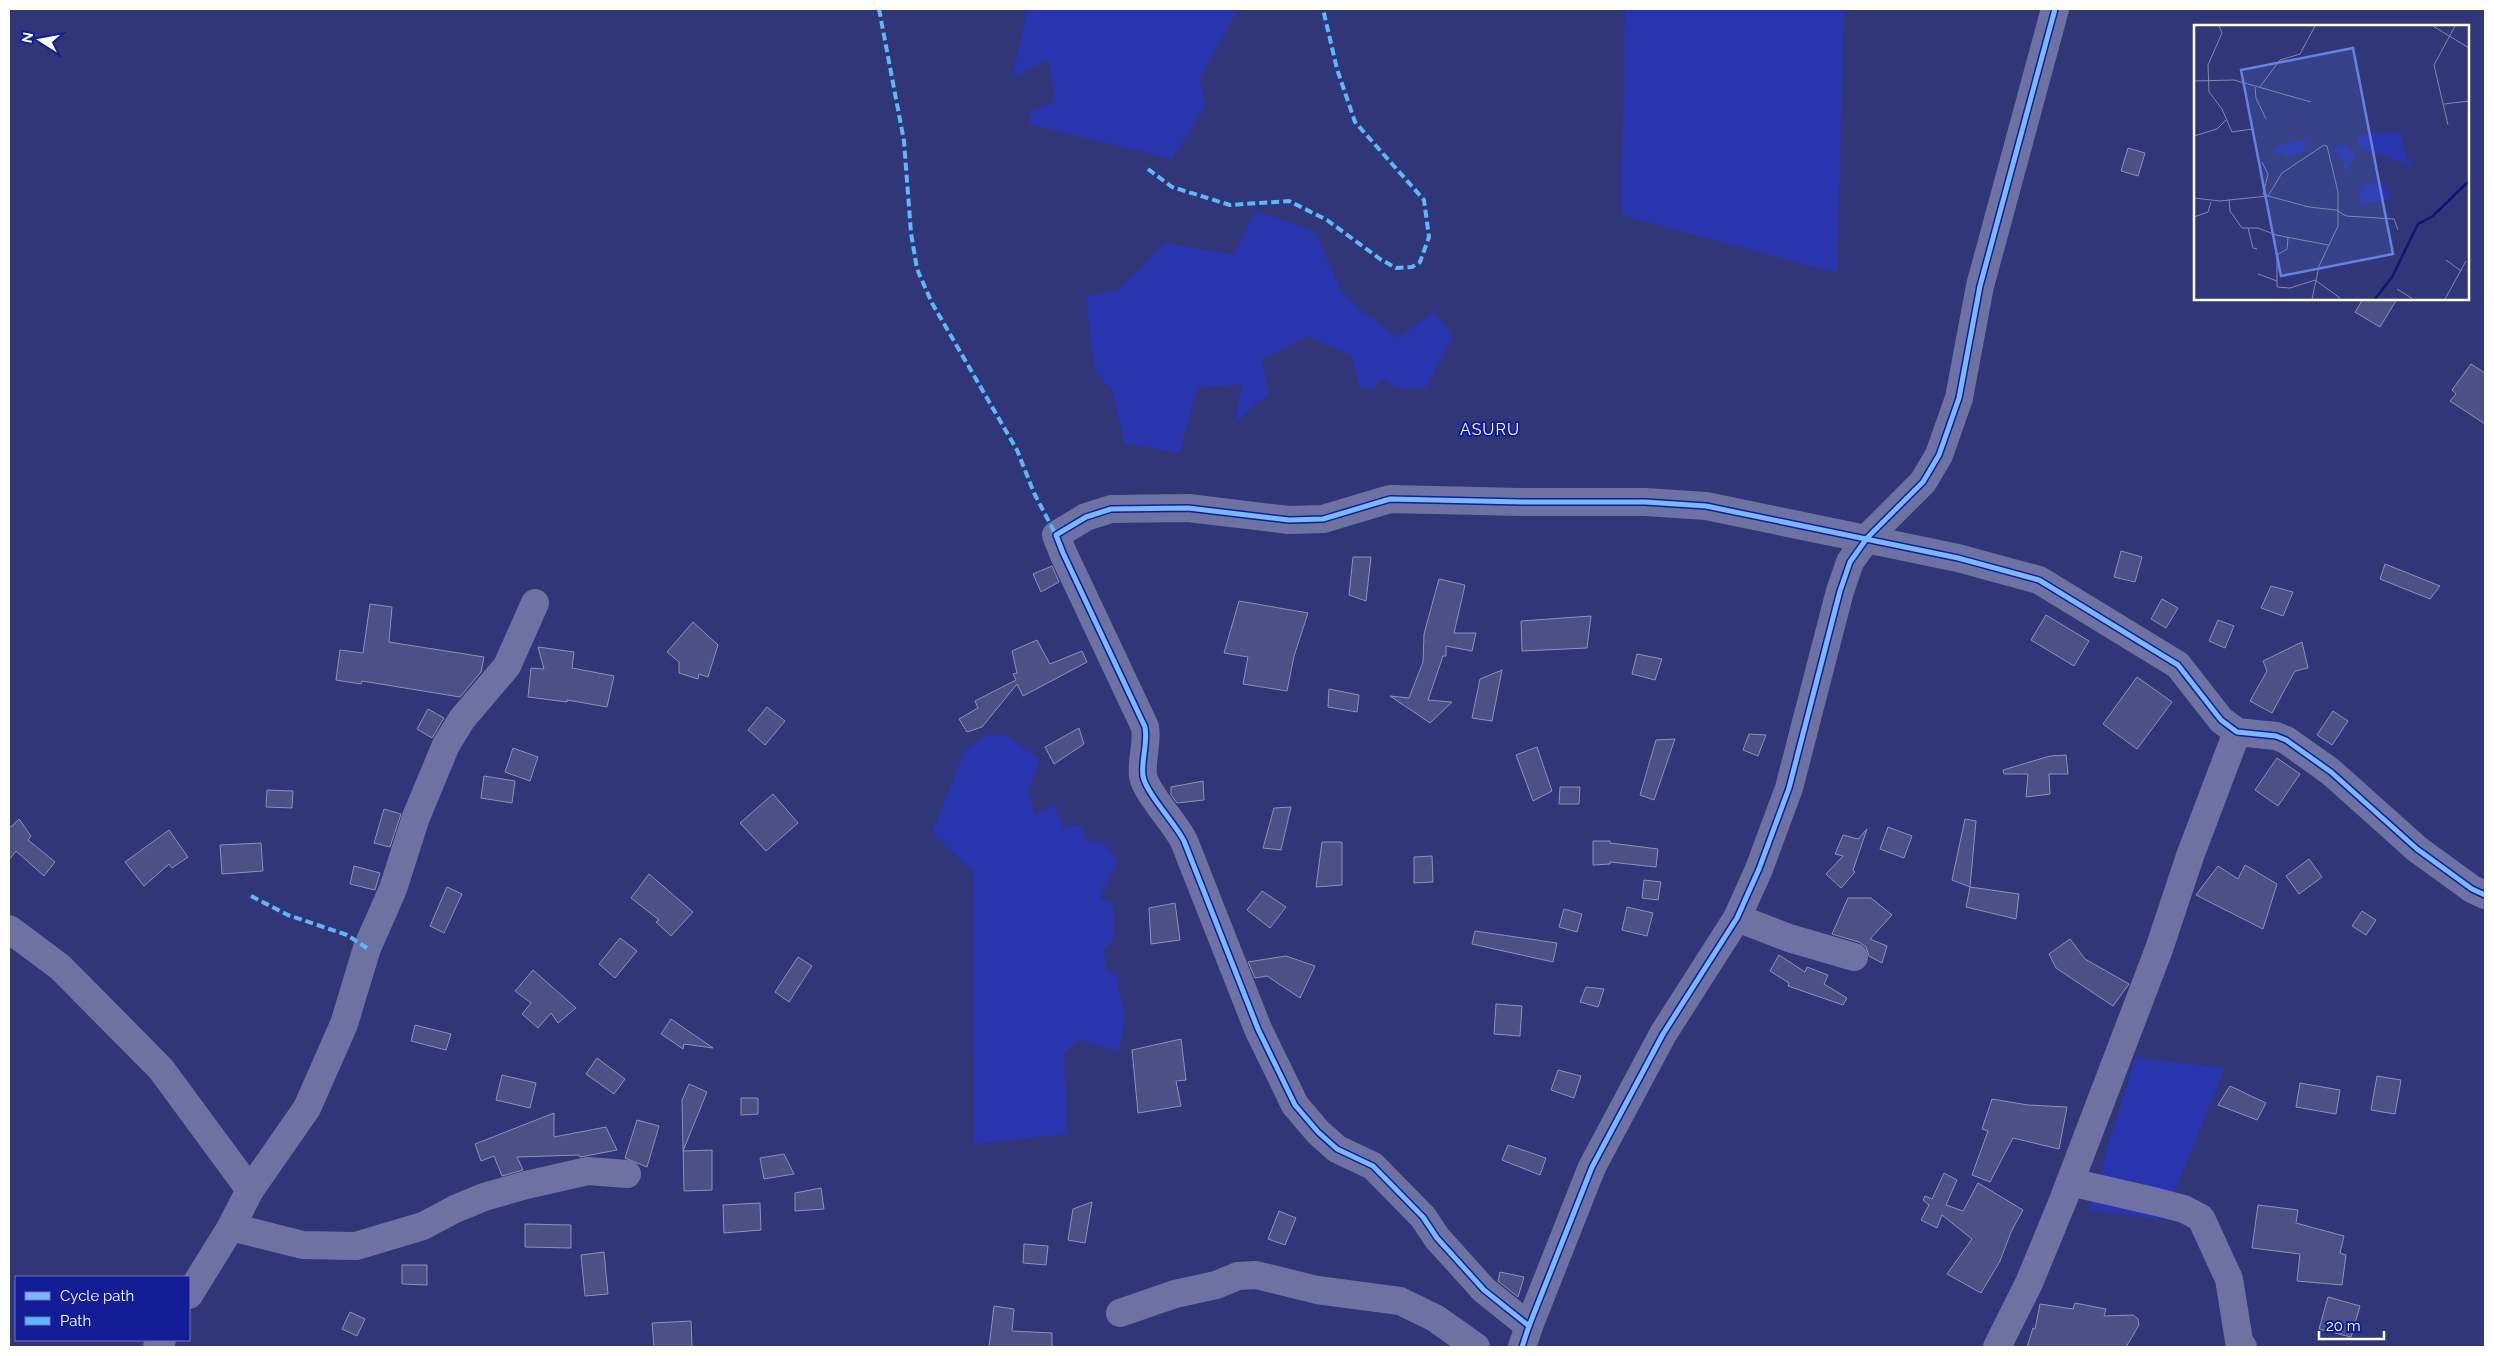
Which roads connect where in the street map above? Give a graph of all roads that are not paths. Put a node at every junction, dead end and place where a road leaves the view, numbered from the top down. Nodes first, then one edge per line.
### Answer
1 (2056, 9) edge
2 (1867, 538) junction
3 (535, 603) dead end
4 (2237, 732) junction
5 (2485, 895) edge
6 (1737, 918) junction
7 (9, 929) edge
8 (1854, 957) dead end
9 (627, 1174) dead end
10 (2070, 1182) junction
11 (250, 1190) junction
12 (231, 1227) junction
13 (190, 1294) edge
14 (1120, 1313) dead end
15 (1525, 1337) edge
16 (1476, 1347) edge
17 (1997, 1347) edge
18 (2243, 1347) edge

1 - 2 street
2 - 4 street
2 - 6 street
2 - 15 street
3 - 11 street
4 - 5 street
4 - 10 street
6 - 8 street
6 - 15 street
7 - 11 street
9 - 12 street
10 - 17 street
10 - 18 street
11 - 12 street
12 - 13 street
14 - 16 street

